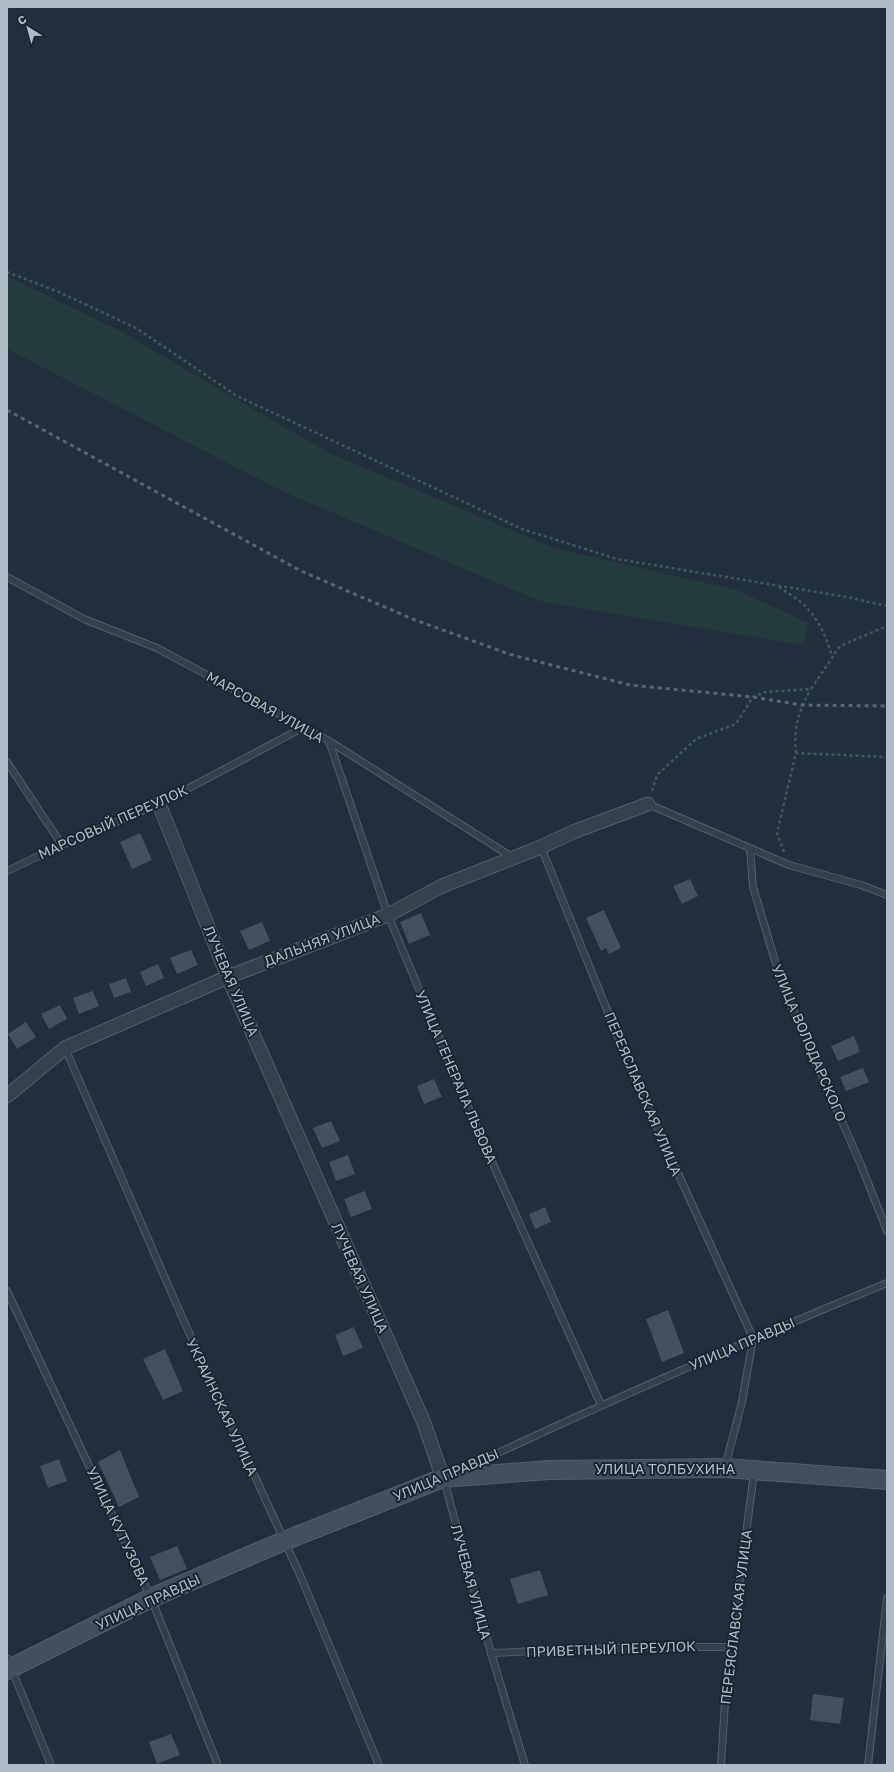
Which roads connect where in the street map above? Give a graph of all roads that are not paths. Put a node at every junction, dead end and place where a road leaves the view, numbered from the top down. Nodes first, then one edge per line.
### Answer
1 (7, 577) edge
2 (304, 727) junction
3 (329, 741) junction
4 (7, 762) edge
5 (159, 804) junction
6 (648, 804) joint
7 (62, 845) junction
8 (541, 847) junction
9 (750, 849) junction
10 (512, 857) junction
11 (7, 871) edge
12 (887, 895) edge
13 (388, 915) junction
14 (228, 977) junction
15 (65, 1048) junction
16 (7, 1096) edge
17 (887, 1231) edge
18 (887, 1283) edge
19 (7, 1291) edge
20 (753, 1338) junction
21 (601, 1405) junction
22 (725, 1468) junction
23 (754, 1469) junction
24 (443, 1478) junction
25 (887, 1480) edge
26 (284, 1541) junction
27 (151, 1598) junction
28 (887, 1598) edge
29 (732, 1647) junction
30 (491, 1653) junction
31 (8, 1666) edge
32 (51, 1765) edge
33 (218, 1765) edge
34 (379, 1765) edge
35 (524, 1765) edge
36 (721, 1765) edge
37 (868, 1765) edge

1 - 2 lane, МАРСОВАЯ УЛИЦА
2 - 3 lane, МАРСОВАЯ УЛИЦА
2 - 5 lane, МАРСОВЫЙ ПЕРЕУЛОК
3 - 10 lane, МАРСОВАЯ УЛИЦА
3 - 13 lane, УЛИЦА ГЕНЕРАЛА ЛЬВОВА
4 - 7 lane
5 - 7 lane, МАРСОВЫЙ ПЕРЕУЛОК
5 - 14 street, ЛУЧЕВАЯ УЛИЦА
6 - 8 street, ДАЛЬНЯЯ УЛИЦА
6 - 9 lane
7 - 11 lane, МАРСОВЫЙ ПЕРЕУЛОК
8 - 10 street, ДАЛЬНЯЯ УЛИЦА
8 - 20 lane, ПЕРЕЯСЛАВСКАЯ УЛИЦА
9 - 12 lane
9 - 17 lane, УЛИЦА ВОЛОДАРСКОГО
10 - 13 street, ДАЛЬНЯЯ УЛИЦА
13 - 14 street, ДАЛЬНЯЯ УЛИЦА
13 - 21 lane, УЛИЦА ГЕНЕРАЛА ЛЬВОВА
14 - 15 street, ДАЛЬНЯЯ УЛИЦА
14 - 24 street, ЛУЧЕВАЯ УЛИЦА
15 - 16 street, ДАЛЬНЯЯ УЛИЦА
15 - 26 lane, УКРАИНСКАЯ УЛИЦА
18 - 20 lane, УЛИЦА ПРАВДЫ
19 - 27 lane, УЛИЦА КУТУЗОВА
20 - 21 lane, УЛИЦА ПРАВДЫ
20 - 22 lane
21 - 24 lane, УЛИЦА ПРАВДЫ
22 - 23 main road, УЛИЦА ТОЛБУХИНА
22 - 24 main road, УЛИЦА ТОЛБУХИНА
23 - 25 main road, УЛИЦА ТОЛБУХИНА
23 - 29 lane, ПЕРЕЯСЛАВСКАЯ УЛИЦА
24 - 26 main road, УЛИЦА ПРАВДЫ
24 - 30 lane, ЛУЧЕВАЯ УЛИЦА
26 - 27 main road, УЛИЦА ПРАВДЫ
26 - 34 lane, УКРАИНСКАЯ УЛИЦА
27 - 31 main road, УЛИЦА ПРАВДЫ
27 - 33 lane, УЛИЦА КУТУЗОВА
28 - 37 lane
29 - 30 lane, ПРИВЕТНЫЙ ПЕРЕУЛОК
29 - 36 lane, ПЕРЕЯСЛАВСКАЯ УЛИЦА
30 - 35 lane, ЛУЧЕВАЯ УЛИЦА
31 - 32 lane

